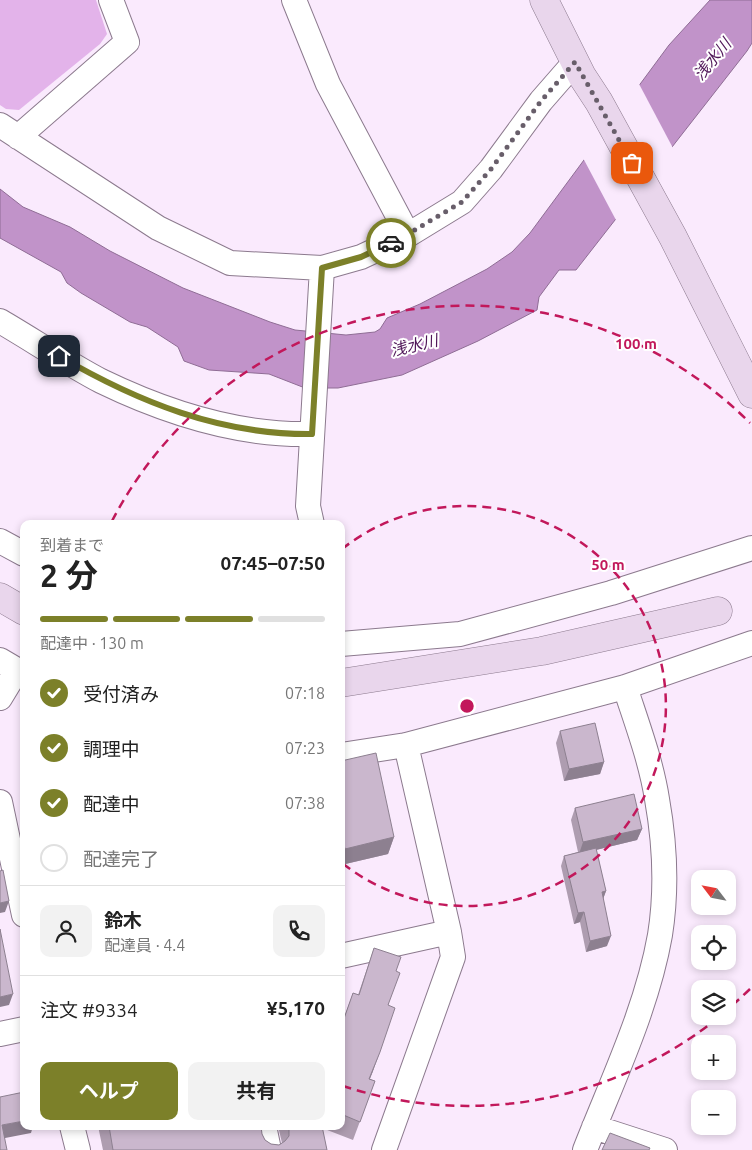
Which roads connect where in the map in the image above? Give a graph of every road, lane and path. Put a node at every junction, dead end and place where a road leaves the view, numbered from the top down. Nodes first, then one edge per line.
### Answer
1 (111, 0) edge
2 (294, 0) edge
3 (544, 0) edge
4 (575, 62) junction
5 (9, 131) edge
6 (408, 234) junction
7 (322, 268) junction
8 (0, 321) edge
9 (752, 394) edge
10 (312, 434) junction
11 (311, 520) edge
12 (0, 541) edge
13 (752, 548) edge
14 (20, 552) edge
15 (0, 597) edge
16 (20, 609) edge
17 (718, 611) dead end
18 (752, 643) edge
19 (345, 644) edge
20 (13, 668) edge
21 (345, 682) edge
22 (625, 686) junction
23 (0, 698) edge
24 (406, 746) junction
25 (345, 754) edge
26 (0, 802) edge
27 (20, 896) edge
28 (449, 932) junction
29 (345, 955) edge
30 (20, 1030) edge
31 (0, 1034) edge
32 (594, 1126) junction
33 (73, 1130) edge
34 (265, 1130) edge
35 (78, 1150) edge
36 (269, 1150) edge
37 (384, 1150) edge
38 (585, 1150) edge
39 (665, 1150) edge

1 - 5 street
2 - 6 street
3 - 4 street
4 - 6 street
4 - 9 street
5 - 7 street
6 - 7 street
7 - 10 street
8 - 10 street
10 - 11 street
12 - 14 street
13 - 19 street
15 - 16 street
17 - 21 street
18 - 22 street
20 - 23 street
22 - 24 street
22 - 32 street
24 - 25 street
24 - 28 street
26 - 27 street
28 - 29 street
28 - 37 street
30 - 31 street
32 - 38 street
32 - 39 street
33 - 35 street
34 - 36 street

